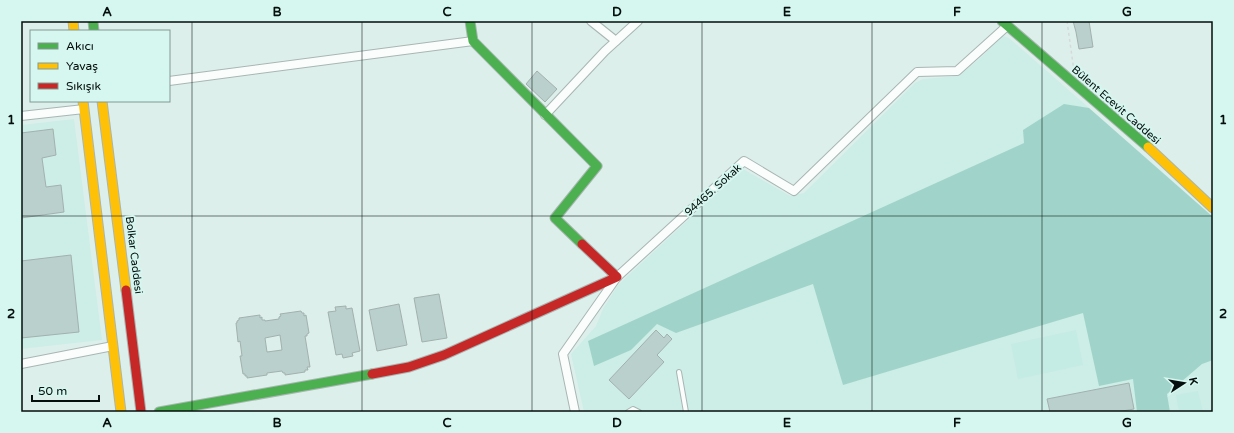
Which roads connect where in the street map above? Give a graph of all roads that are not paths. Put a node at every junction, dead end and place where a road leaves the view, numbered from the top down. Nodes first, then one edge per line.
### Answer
1 (470, 21) edge
2 (592, 21) edge
3 (638, 21) edge
4 (1004, 23) edge
5 (473, 41) junction
6 (616, 41) junction
7 (170, 81) edge
8 (102, 102) edge
9 (84, 105) edge
10 (545, 115) junction
11 (21, 116) edge
12 (1213, 208) edge
13 (617, 277) junction
14 (113, 346) junction
15 (21, 364) edge
16 (679, 372) dead end
17 (121, 412) edge
18 (141, 412) edge
19 (160, 412) edge
20 (575, 412) edge
21 (628, 412) edge
22 (639, 412) edge
23 (686, 412) edge

1 - 5 street
2 - 6 street
3 - 6 street
4 - 12 street, Bülent Ecevit Caddesi
4 - 13 street, 94465. Sokak
5 - 7 street
5 - 10 street
6 - 10 street
8 - 18 street, Bolkar Caddesi
9 - 11 street
9 - 14 street
10 - 13 street
13 - 19 street
13 - 20 street, 94465. Sokak
14 - 15 street
14 - 17 street
16 - 23 lane
21 - 22 lane

